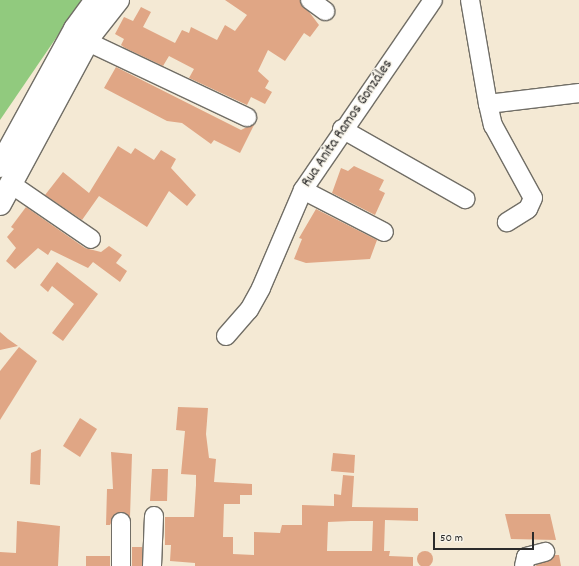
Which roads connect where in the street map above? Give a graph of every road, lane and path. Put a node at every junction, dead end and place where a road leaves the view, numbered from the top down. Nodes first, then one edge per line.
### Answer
1 (96, 0) edge
2 (118, 0) edge
3 (310, 0) edge
4 (433, 0) edge
5 (470, 0) edge
6 (324, 11) dead end
7 (88, 42) junction
8 (579, 93) edge
9 (488, 104) junction
10 (247, 117) dead end
11 (342, 129) junction
12 (6, 175) edge
13 (303, 190) junction
14 (465, 199) dead end
15 (0, 204) edge
16 (507, 222) dead end
17 (384, 232) dead end
18 (91, 239) dead end
19 (226, 336) dead end
20 (154, 516) dead end
21 (121, 522) dead end
22 (545, 552) dead end
23 (121, 566) edge
24 (152, 566) edge
25 (524, 566) edge

1 - 12 main road
2 - 7 main road
3 - 6 street
4 - 11 street, Rua Anita Ramos Gonzáles
5 - 9 street
7 - 10 street
7 - 12 main road
8 - 9 street
9 - 16 street
11 - 13 street, Rua Anita Ramos Gonzáles
11 - 14 street
12 - 15 main road
12 - 18 street
13 - 17 street
13 - 19 street, Rua Anita Ramos Gonzáles
20 - 24 street
21 - 23 street
22 - 25 street

